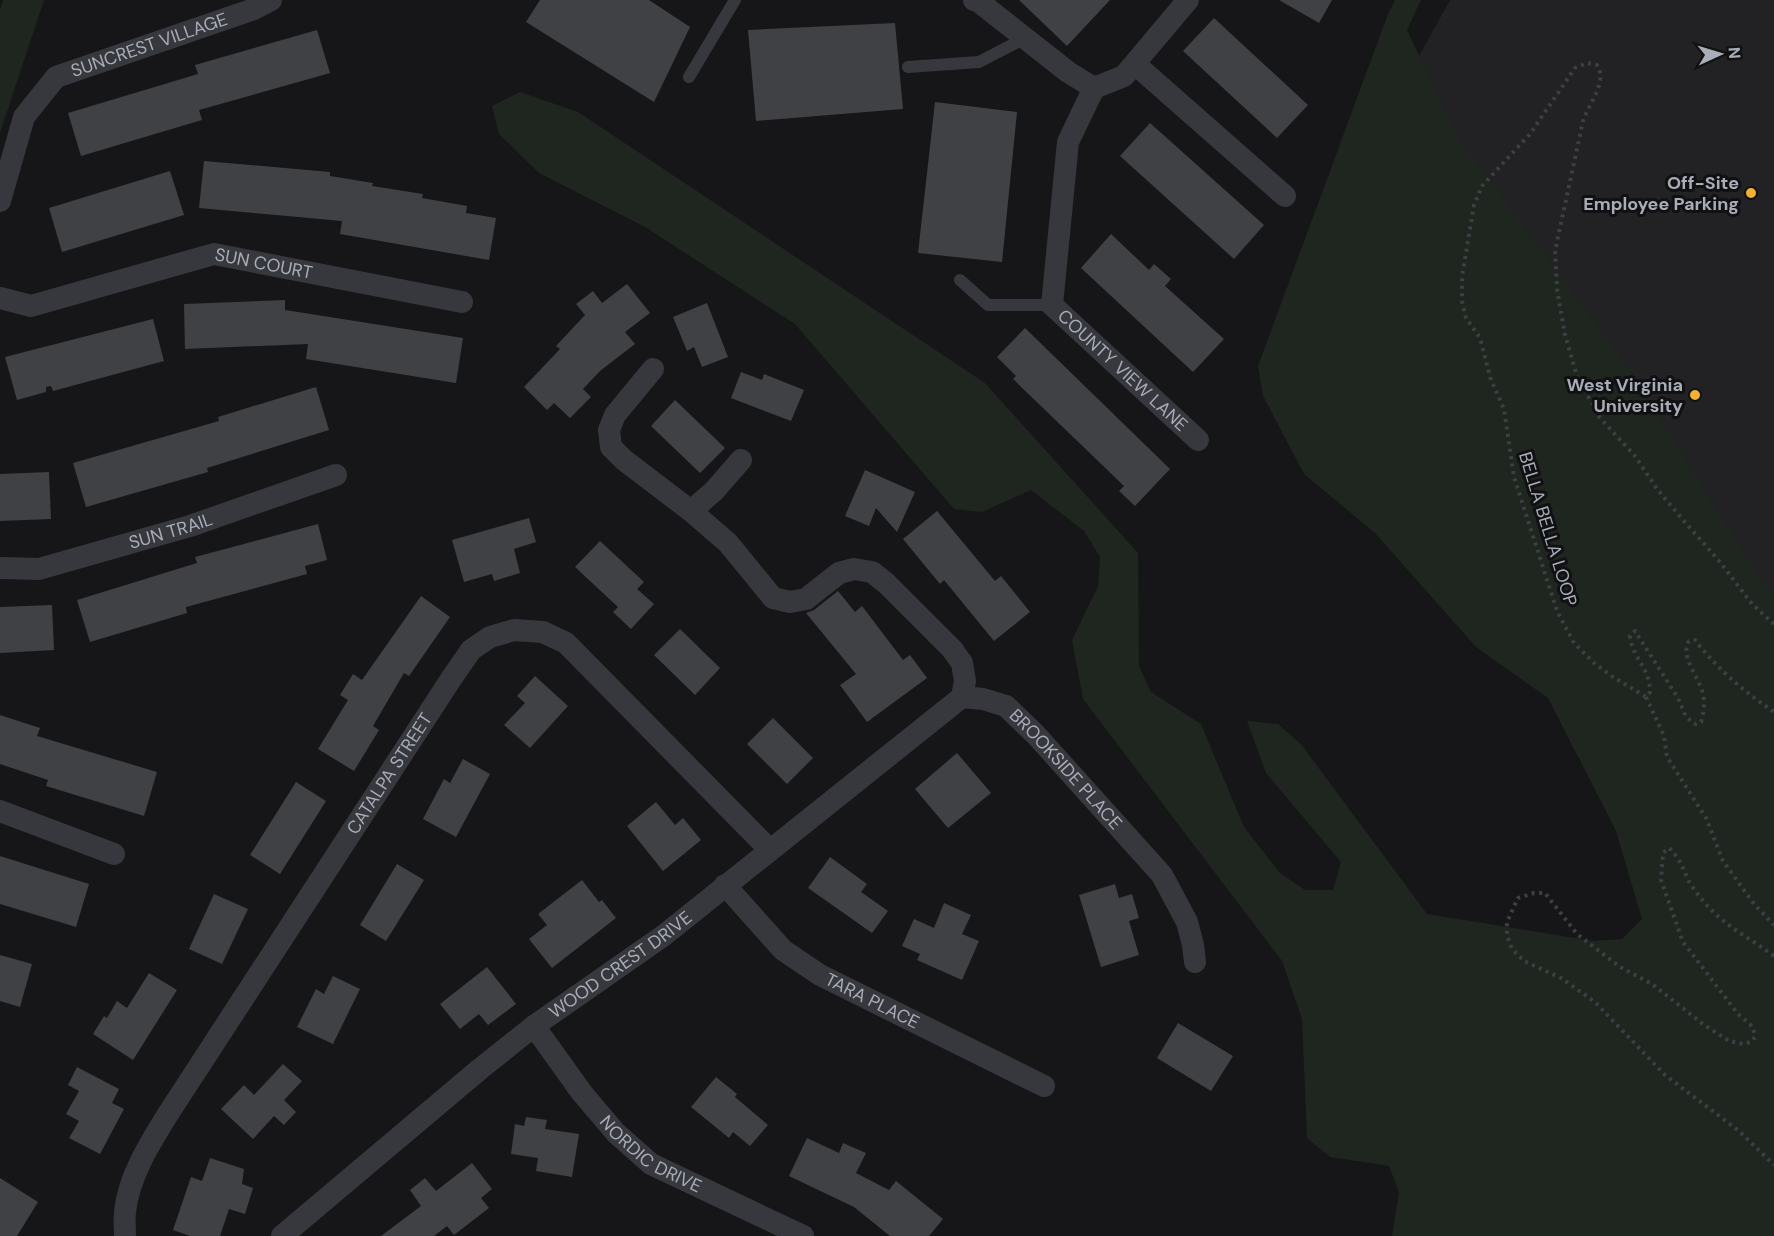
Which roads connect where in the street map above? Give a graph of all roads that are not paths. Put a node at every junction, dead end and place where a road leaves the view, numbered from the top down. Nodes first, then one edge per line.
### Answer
1 (735, 0) edge
2 (974, 0) edge
3 (1188, 0) edge
4 (254, 3) edge
5 (1025, 38) junction
6 (1135, 64) junction
7 (908, 67) dead end
8 (689, 77) dead end
9 (1094, 88) junction
10 (1285, 196) dead end
11 (0, 201) edge
12 (960, 280) dead end
13 (0, 298) edge
14 (462, 302) dead end
15 (1052, 305) junction
16 (653, 369) dead end
17 (1198, 440) dead end
18 (741, 460) dead end
19 (336, 475) dead end
20 (691, 511) junction
21 (0, 568) edge
22 (962, 697) junction
23 (0, 811) edge
24 (769, 849) junction
25 (114, 854) dead end
26 (725, 885) junction
27 (1195, 962) dead end
28 (534, 1026) junction
29 (1044, 1086) dead end
30 (125, 1236) edge
31 (282, 1236) edge
32 (802, 1236) edge

1 - 8 lane
2 - 5 street
3 - 6 street
4 - 11 street, SUNCREST VILLAGE
5 - 7 lane
5 - 9 street
6 - 9 street
6 - 10 street
9 - 15 street, COUNTY VIEW LANE
12 - 15 lane
13 - 14 street, SUN COURT
15 - 17 street, COUNTY VIEW LANE
16 - 20 street
18 - 20 street
19 - 21 street, SUN TRAIL
20 - 22 street
22 - 24 street, WOOD CREST DRIVE
22 - 27 street, BROOKSIDE PLACE
23 - 25 street
24 - 26 street, WOOD CREST DRIVE
24 - 30 street, CATALPA STREET
26 - 28 street, WOOD CREST DRIVE
26 - 29 street, TARA PLACE
28 - 31 street, WOOD CREST DRIVE
28 - 32 street, NORDIC DRIVE

